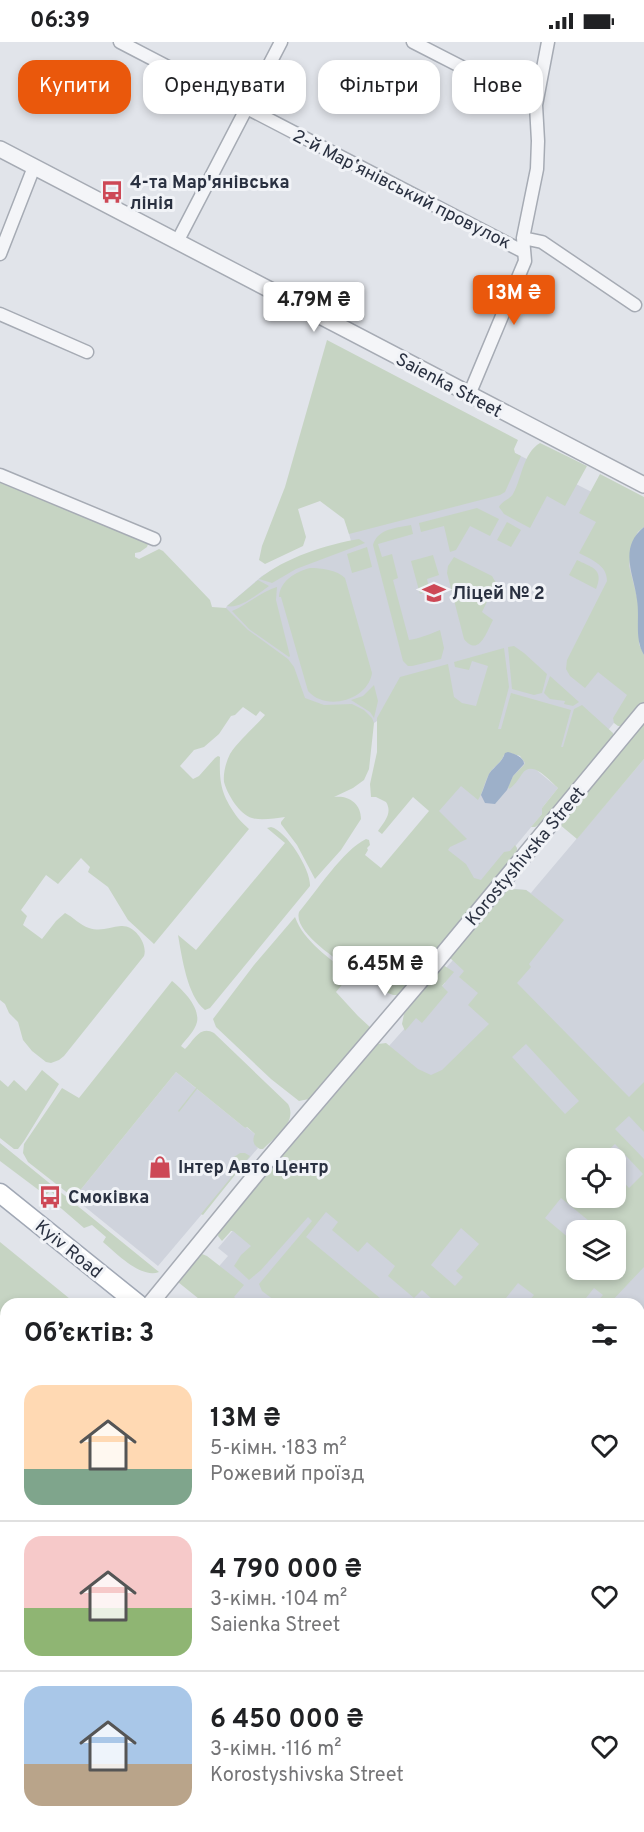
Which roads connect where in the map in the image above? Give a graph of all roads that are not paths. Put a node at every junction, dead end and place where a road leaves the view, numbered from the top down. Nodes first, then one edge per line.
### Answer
1 (120, 42) edge
2 (281, 42) edge
3 (413, 42) edge
4 (548, 42) edge
5 (154, 60) edge
6 (272, 60) edge
7 (452, 62) edge
8 (543, 68) edge
9 (243, 114) edge
10 (256, 114) edge
11 (536, 114) edge
12 (0, 149) edge
13 (34, 167) junction
14 (524, 238) junction
15 (177, 242) junction
16 (524, 252) junction
17 (0, 254) edge
18 (635, 305) dead end
19 (0, 314) edge
20 (87, 352) dead end
21 (469, 395) junction
22 (0, 476) edge
23 (644, 485) edge
24 (154, 539) dead end
25 (644, 711) edge
26 (0, 1193) edge
27 (131, 1298) edge
28 (155, 1298) edge

1 - 5 street, 2-й Марʼянівський провулок
2 - 6 street
3 - 7 street
4 - 8 street
9 - 15 street
10 - 16 street, 2-й Марʼянівський провулок
11 - 14 street
12 - 13 street, Saienka Street
13 - 15 street, Saienka Street
13 - 17 street
14 - 16 street
14 - 18 street, 2-й Марʼянівський провулок
15 - 21 street, Saienka Street
16 - 21 street
19 - 20 street
21 - 23 street, Saienka Street
22 - 24 street
25 - 28 street, Korostyshivska Street
26 - 27 main road, Kyiv Road

